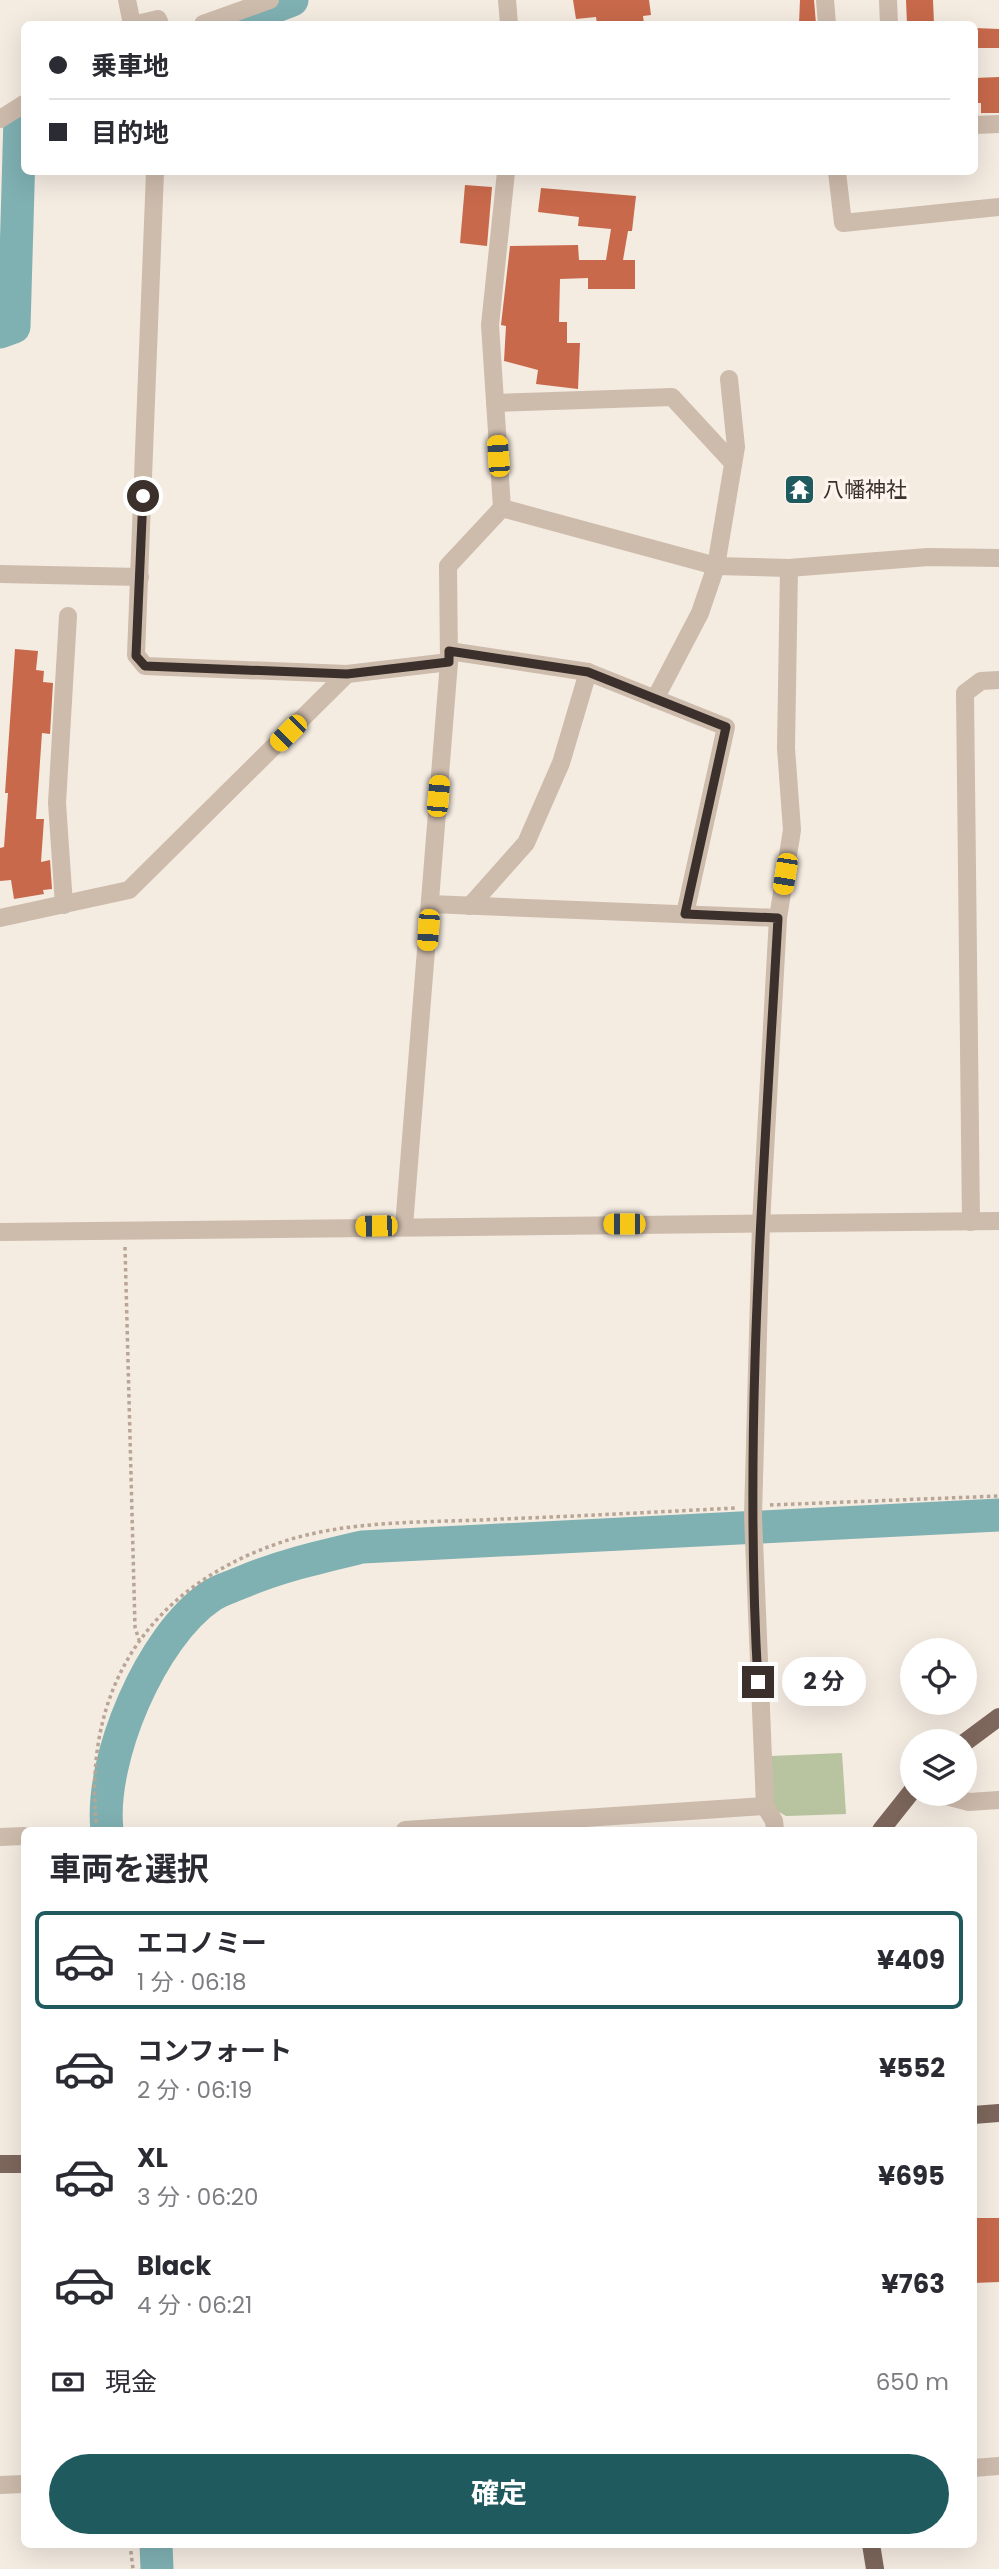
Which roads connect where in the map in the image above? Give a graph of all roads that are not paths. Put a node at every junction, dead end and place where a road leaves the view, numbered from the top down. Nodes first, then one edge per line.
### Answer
1 (127, 0) edge
2 (270, 0) edge
3 (507, 0) edge
4 (825, 0) edge
5 (888, 0) edge
6 (134, 21) edge
7 (211, 21) edge
8 (509, 21) edge
9 (827, 21) edge
10 (889, 21) edge
11 (21, 106) edge
12 (0, 120) edge
13 (999, 124) edge
14 (978, 125) edge
15 (155, 175) edge
16 (506, 175) edge
17 (837, 175) edge
18 (999, 207) edge
19 (729, 379) dead end
20 (495, 403) junction
21 (733, 463) junction
22 (502, 508) junction
23 (999, 558) edge
24 (716, 566) junction
25 (789, 568) junction
26 (0, 574) edge
27 (140, 577) junction
28 (68, 616) dead end
29 (449, 656) junction
30 (588, 672) junction
31 (347, 674) junction
32 (999, 680) edge
33 (655, 699) junction
34 (430, 904) junction
35 (64, 905) junction
36 (470, 906) junction
37 (685, 914) junction
38 (0, 918) edge
39 (778, 918) junction
40 (999, 1221) edge
41 (971, 1222) junction
42 (761, 1224) junction
43 (404, 1226) junction
44 (0, 1232) edge
45 (999, 1717) edge
46 (977, 1733) edge
47 (999, 1800) edge
48 (977, 1801) edge
49 (765, 1806) junction
50 (900, 1806) edge
51 (495, 1827) edge
52 (775, 1827) edge
53 (883, 1827) edge
54 (21, 1836) edge
55 (0, 1837) edge
56 (999, 2113) edge
57 (977, 2115) edge
58 (0, 2164) edge
59 (21, 2164) edge
60 (999, 2466) edge
61 (977, 2468) edge
62 (21, 2484) edge
63 (0, 2485) edge
64 (872, 2548) edge
65 (875, 2569) edge

1 - 6 street
2 - 7 street
3 - 8 street
4 - 9 street
5 - 10 street
11 - 12 street
13 - 14 street
15 - 27 street
16 - 20 street
17 - 18 street
19 - 21 street
20 - 21 street
20 - 22 street
21 - 24 street
22 - 24 street
22 - 29 street
23 - 25 street
24 - 25 street
24 - 33 street
25 - 39 street
26 - 27 street
27 - 31 street
28 - 35 street
29 - 30 street
29 - 31 street
29 - 34 street
30 - 33 street
30 - 36 street
31 - 35 street
32 - 41 street
33 - 37 street
34 - 36 street
34 - 43 street
35 - 38 street
36 - 37 street
37 - 39 street
39 - 42 street
40 - 41 street
41 - 42 street
42 - 43 street
42 - 49 street
43 - 44 street
45 - 46 main road
47 - 48 street
49 - 51 street
49 - 52 street
50 - 53 main road
54 - 55 street
56 - 57 main road
58 - 59 main road
60 - 61 street
62 - 63 street
64 - 65 main road

